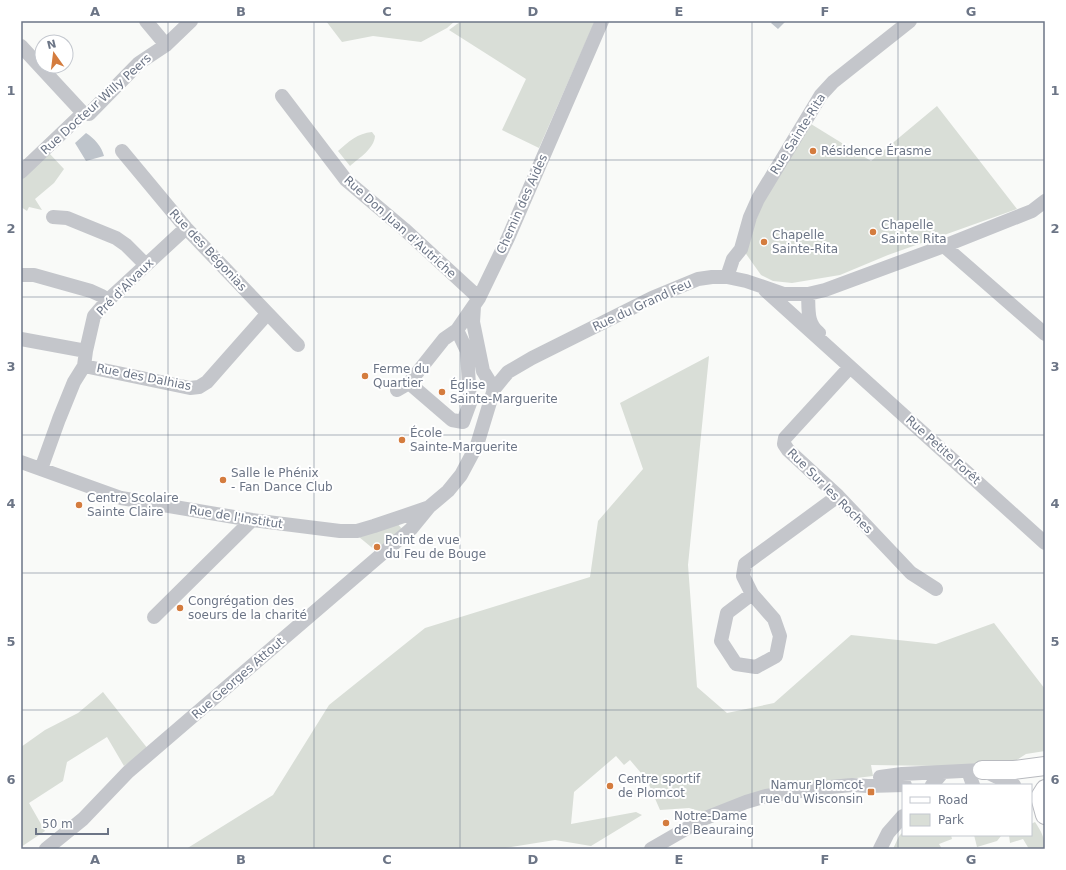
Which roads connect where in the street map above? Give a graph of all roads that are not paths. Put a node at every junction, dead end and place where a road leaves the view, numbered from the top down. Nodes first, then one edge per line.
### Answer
1 (146, 21) edge
2 (191, 21) edge
3 (602, 21) edge
4 (910, 21) edge
5 (166, 45) junction
6 (21, 46) edge
7 (282, 96) dead end
8 (83, 113) junction
9 (122, 152) dead end
10 (21, 172) edge
11 (1044, 203) edge
12 (53, 217) dead end
13 (186, 228) junction
14 (944, 246) junction
15 (146, 265) junction
16 (21, 275) edge
17 (727, 277) junction
18 (762, 288) junction
19 (808, 294) junction
20 (106, 302) junction
21 (476, 302) junction
22 (267, 314) junction
23 (457, 330) junction
24 (1045, 334) edge
25 (21, 339) edge
26 (298, 345) dead end
27 (86, 352) junction
28 (846, 362) junction
29 (84, 366) junction
30 (409, 383) junction
31 (494, 389) junction
32 (396, 390) dead end
33 (21, 462) edge
34 (41, 468) junction
35 (838, 496) junction
36 (429, 507) junction
37 (252, 520) junction
38 (1045, 543) edge
39 (936, 589) dead end
40 (752, 594) junction
41 (154, 617) dead end
42 (1045, 753) edge
43 (1045, 766) edge
44 (942, 773) junction
45 (974, 776) edge
46 (1014, 777) edge
47 (933, 784) edge
48 (852, 785) junction
49 (902, 785) edge
50 (902, 817) edge
51 (660, 847) edge
52 (46, 849) edge
53 (880, 849) edge

1 - 5 street
2 - 5 street, Rue Docteur Willy Peers
3 - 21 street, Chemin des Aides
4 - 17 street, Rue Sainte-Rita
5 - 8 street, Rue Docteur Willy Peers
6 - 8 street
7 - 21 street, Rue Don Juan d'Autriche
8 - 10 street, Rue Docteur Willy Peers
9 - 13 street, Rue des Bégonias
11 - 14 street, Rue du Grand Feu
12 - 15 street
13 - 15 street, Pré d'Alvaux
13 - 22 street, Rue des Bégonias
14 - 19 street, Rue du Grand Feu
14 - 24 street
15 - 20 street, Pré d'Alvaux
16 - 20 street
17 - 18 street, Rue du Grand Feu
17 - 31 street, Rue du Grand Feu
18 - 19 street, Rue du Grand Feu
18 - 28 street, Rue Petite Forêt
19 - 28 street, Rue Petite Forêt
20 - 27 street, Pré d'Alvaux
21 - 23 street
21 - 31 street, Chemin des Aides
22 - 26 street, Rue des Bégonias
22 - 29 street, Rue des Dalhias
23 - 30 street
23 - 30 street
25 - 27 street
27 - 29 street, Pré d'Alvaux
28 - 35 street, Rue Sur les Roches
28 - 38 street, Rue Petite Forêt
29 - 34 street, Pré d'Alvaux
30 - 32 street
31 - 36 street, Rue du Grand Feu
33 - 34 street, Rue de l'Institut
34 - 37 street, Rue de l'Institut
35 - 39 street, Rue Sur les Roches
35 - 40 street
36 - 37 street, Rue de l'Institut
36 - 52 street, Rue Georges Attout
37 - 41 street
40 - 40 street
42 - 46 main road
43 - 46 main road
44 - 45 street
44 - 47 street
44 - 48 street
45 - 46 main road
48 - 49 street
48 - 51 street
50 - 53 street

